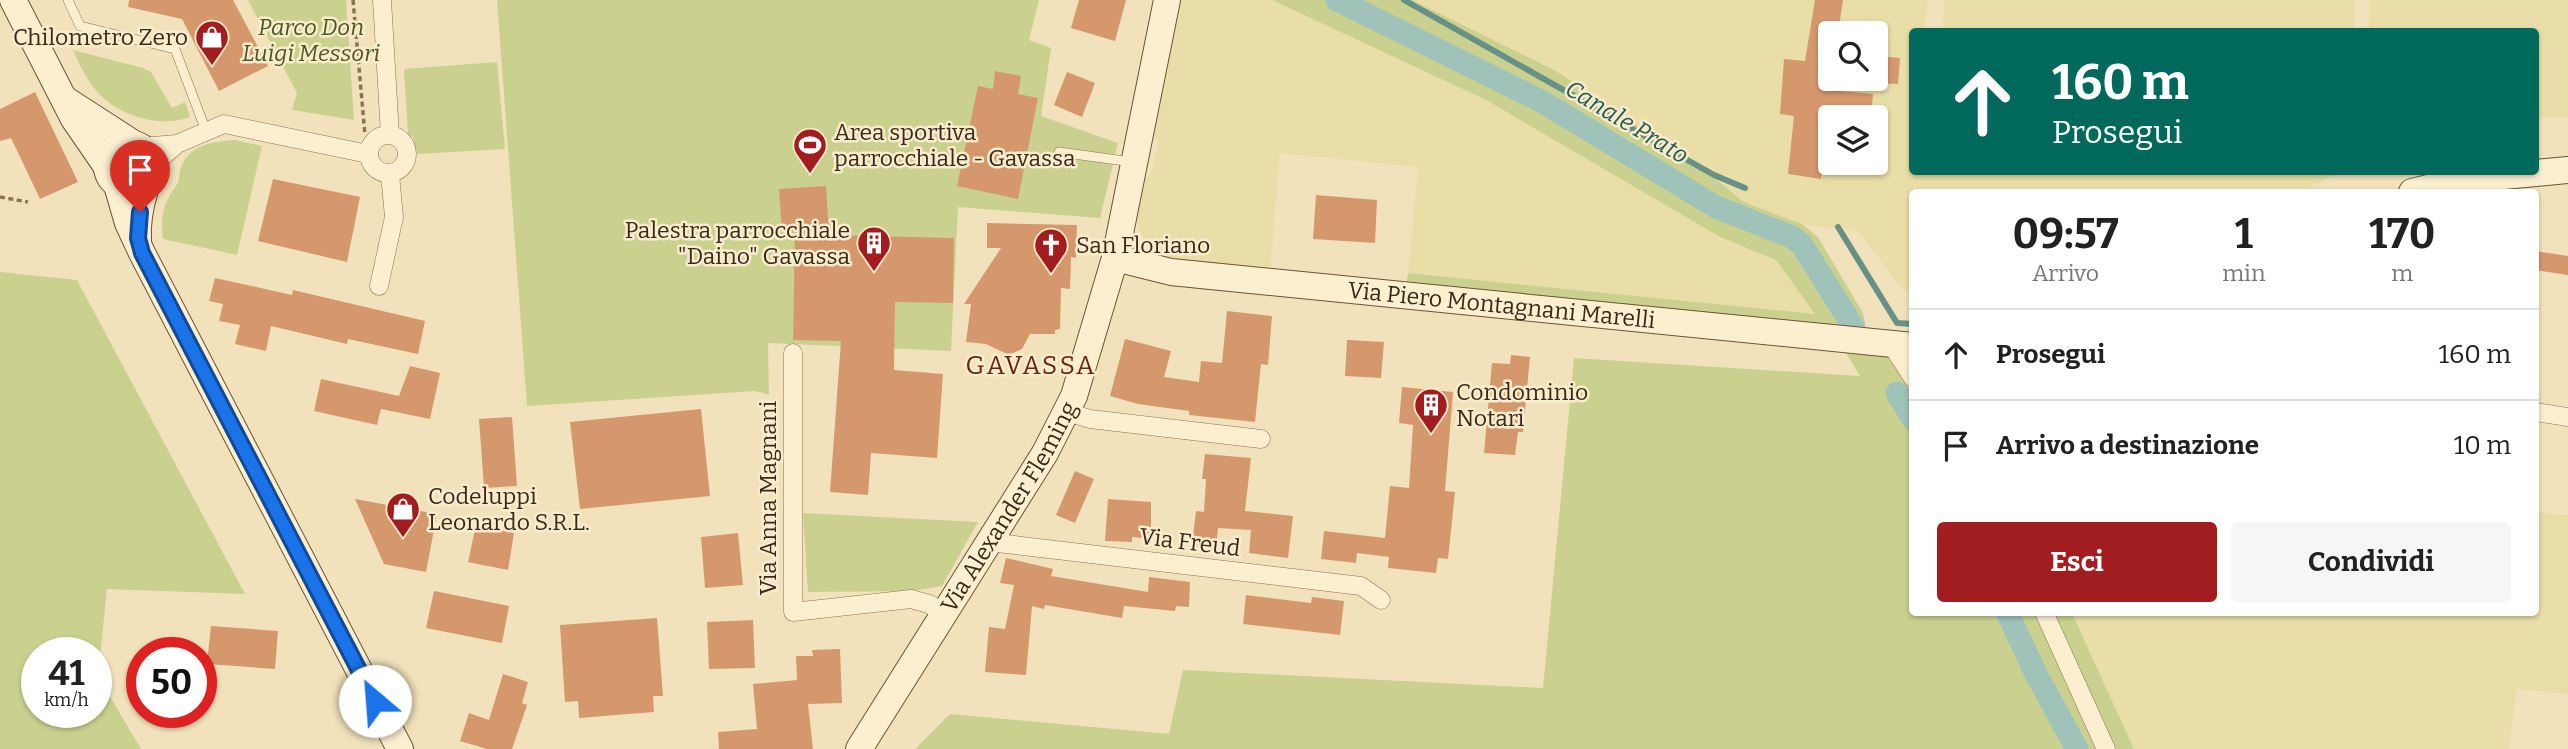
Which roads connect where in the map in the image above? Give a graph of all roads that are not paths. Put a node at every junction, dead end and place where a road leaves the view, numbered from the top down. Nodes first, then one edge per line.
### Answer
1 (13, 0) edge
2 (68, 0) edge
3 (382, 0) edge
4 (1167, 0) edge
5 (62, 97) junction
6 (206, 131) junction
7 (390, 135) junction
8 (1059, 152) dead end
9 (368, 154) junction
10 (144, 159) junction
11 (1134, 163) junction
12 (2568, 170) edge
13 (2539, 173) edge
14 (390, 174) junction
15 (2514, 175) edge
16 (112, 176) junction
17 (2424, 189) edge
18 (142, 253) junction
19 (1115, 258) junction
20 (379, 286) dead end
21 (1902, 345) edge
22 (793, 353) dead end
23 (1909, 366) edge
24 (1067, 412) junction
25 (2539, 412) edge
26 (2568, 417) edge
27 (1261, 439) dead end
28 (989, 542) junction
29 (1381, 600) dead end
30 (945, 614) junction
31 (2046, 616) edge
32 (400, 749) edge
33 (859, 749) edge
34 (2106, 749) edge

1 - 5 street
2 - 6 lane
3 - 7 street
4 - 11 street, Via Alexander Fleming
5 - 10 street
5 - 16 street
6 - 9 street
6 - 10 street
7 - 9 street
7 - 14 street
8 - 11 lane
9 - 14 street
10 - 16 street
10 - 16 street
10 - 18 street
11 - 19 street, Via Alexander Fleming
12 - 13 street
14 - 20 street
15 - 17 street
16 - 18 street
18 - 32 street
19 - 21 street, Via Piero Montagnani Marelli
19 - 24 street, Via Alexander Fleming
21 - 23 street, Via Piero Montagnani Marelli
22 - 30 street, Via Anna Magnani
24 - 27 street
24 - 28 street, Via Alexander Fleming
25 - 26 street
28 - 29 street, Via Freud
28 - 30 street, Via Alexander Fleming
30 - 33 street, Via Alexander Fleming
31 - 34 street

